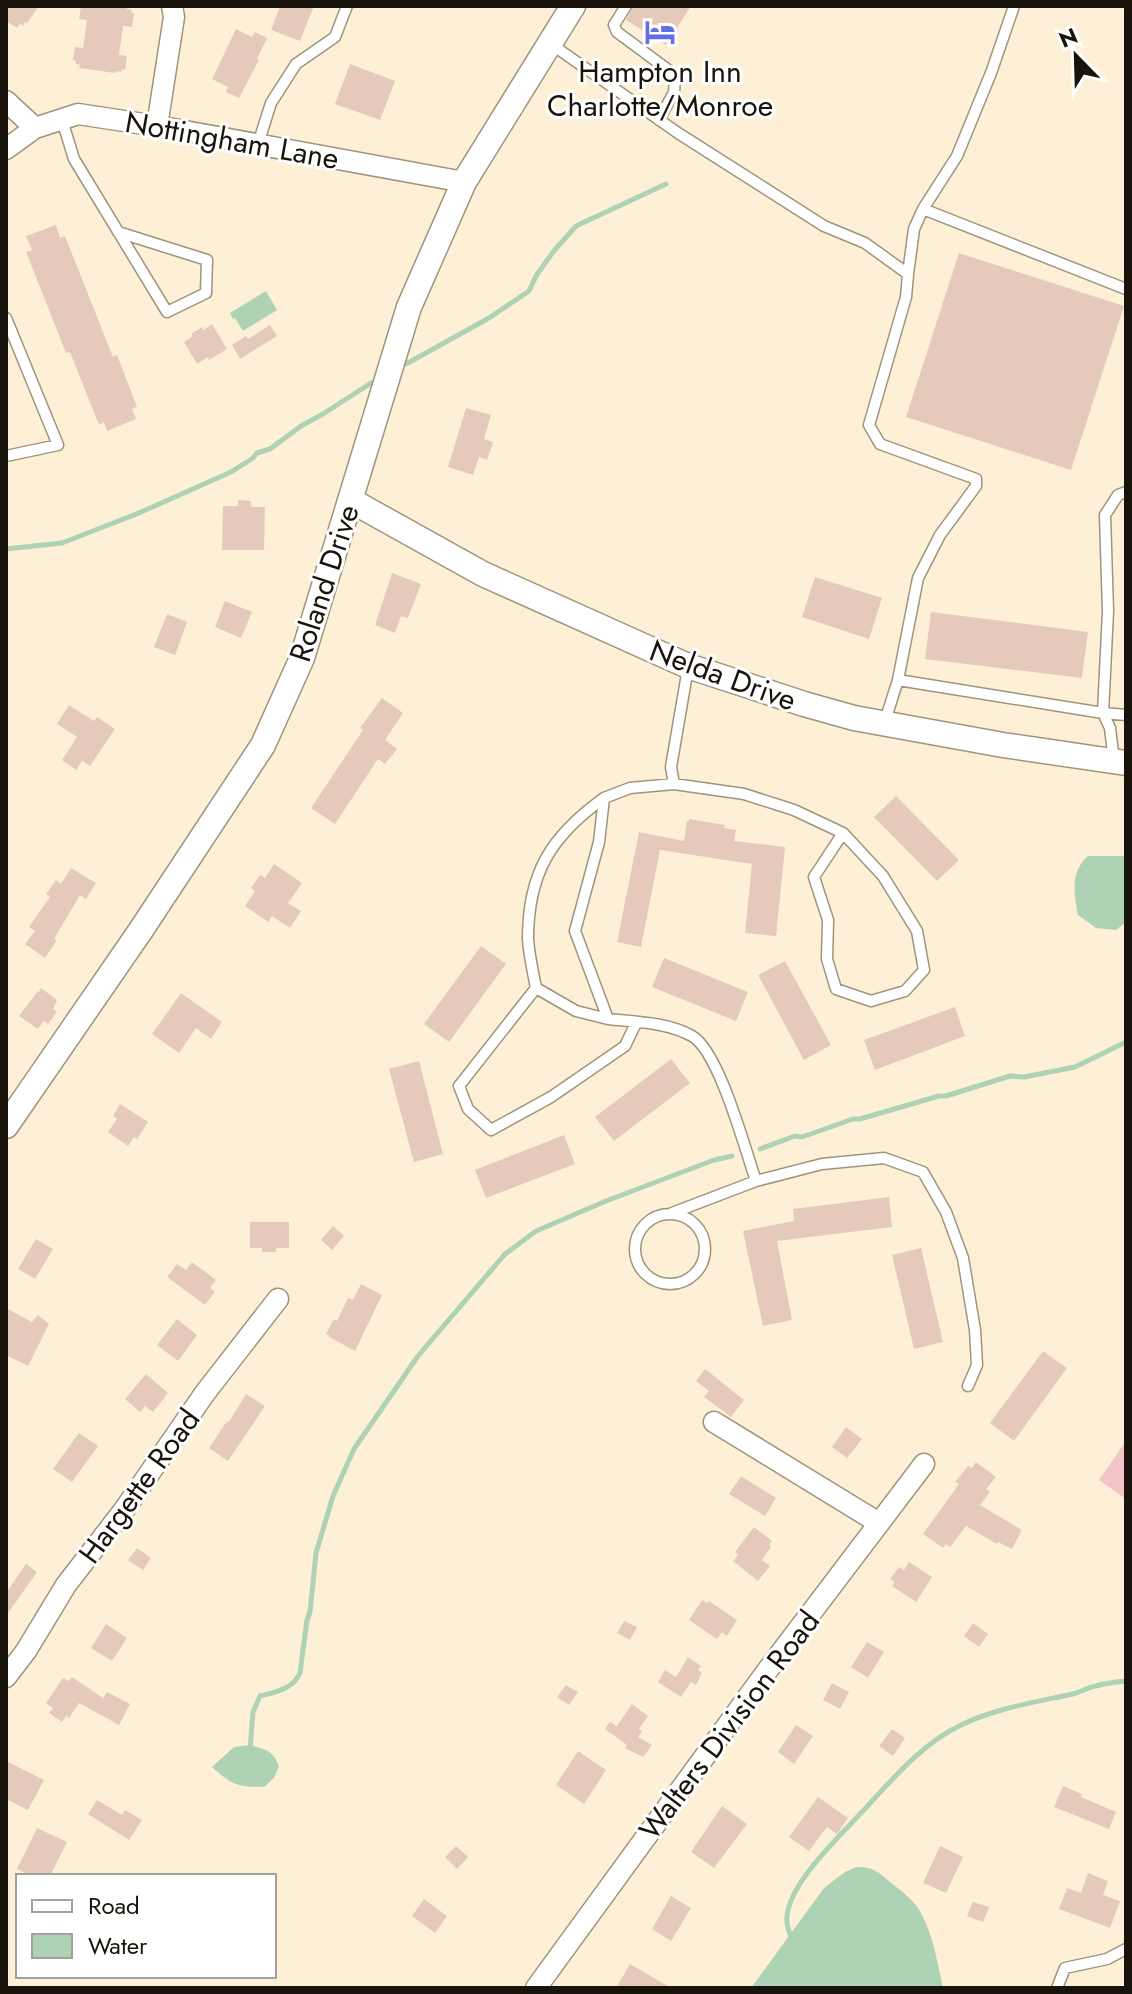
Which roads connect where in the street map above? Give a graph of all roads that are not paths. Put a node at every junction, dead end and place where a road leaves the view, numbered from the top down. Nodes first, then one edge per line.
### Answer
1 (172, 6) edge
2 (347, 6) edge
3 (573, 6) edge
4 (626, 6) edge
5 (1014, 6) edge
6 (549, 43) junction
7 (6, 101) edge
8 (62, 120) junction
9 (659, 120) junction
10 (157, 126) junction
11 (35, 128) junction
12 (258, 144) junction
13 (6, 149) edge
14 (464, 182) junction
15 (923, 209) junction
16 (118, 232) junction
17 (908, 274) junction
18 (1126, 289) edge
19 (6, 318) edge
20 (6, 456) edge
21 (1126, 492) edge
22 (350, 500) junction
23 (688, 666) junction
24 (898, 680) junction
25 (1103, 713) junction
26 (1126, 715) edge
27 (884, 724) junction
28 (1120, 762) edge
29 (674, 784) junction
30 (604, 798) junction
31 (843, 833) junction
32 (536, 988) junction
33 (608, 1019) junction
34 (636, 1023) junction
35 (6, 1126) edge
36 (756, 1181) junction
37 (669, 1214) junction
38 (278, 1299) dead end
39 (968, 1386) dead end
40 (714, 1422) dead end
41 (924, 1464) dead end
42 (879, 1523) junction
43 (6, 1677) edge
44 (1126, 1949) edge
45 (536, 1988) edge
46 (1057, 1988) edge

1 - 10 street
2 - 12 lane
3 - 6 street, Roland Drive
4 - 9 lane
5 - 15 lane
6 - 9 lane
6 - 14 street, Roland Drive
7 - 11 street
8 - 10 street, Nottingham Lane
8 - 11 street, Nottingham Lane
8 - 16 lane
9 - 17 lane
10 - 12 street, Nottingham Lane
11 - 13 street, Nottingham Lane
12 - 14 street, Nottingham Lane
14 - 22 street, Roland Drive
15 - 17 lane
15 - 18 lane
16 - 16 lane
17 - 24 lane
19 - 20 lane
21 - 25 lane
22 - 23 street, Nelda Drive
22 - 35 street, Roland Drive
23 - 27 street, Nelda Drive
23 - 29 lane
24 - 25 lane
24 - 27 lane
25 - 26 lane
25 - 28 lane
27 - 28 street, Nelda Drive
29 - 30 lane
29 - 31 lane
30 - 32 lane
30 - 33 lane
31 - 31 lane
32 - 33 lane
32 - 34 lane
33 - 34 lane
34 - 36 lane
36 - 37 lane
36 - 39 lane
37 - 37 lane
38 - 43 street, Hargette Road
40 - 42 street
41 - 42 street, Walters Division Road
42 - 45 street, Walters Division Road
44 - 46 lane

